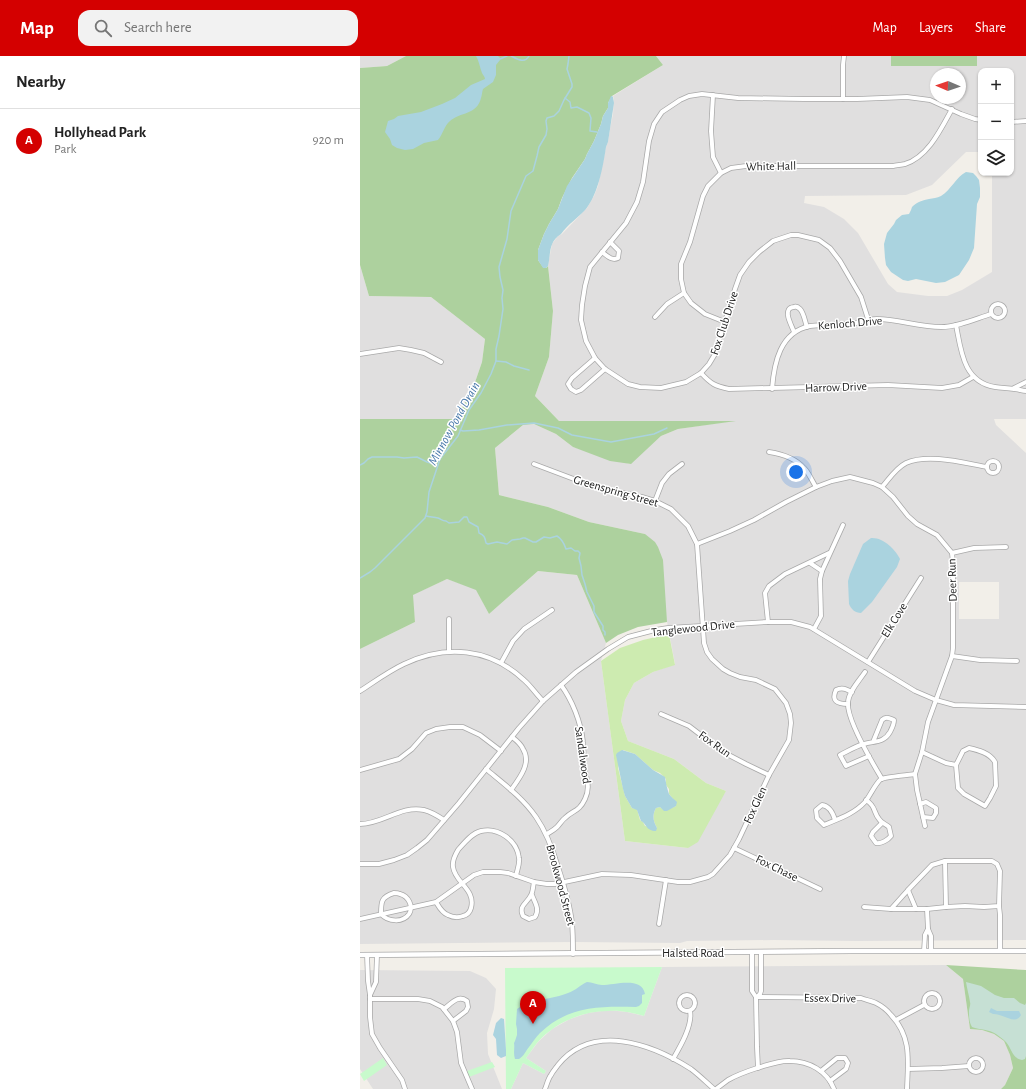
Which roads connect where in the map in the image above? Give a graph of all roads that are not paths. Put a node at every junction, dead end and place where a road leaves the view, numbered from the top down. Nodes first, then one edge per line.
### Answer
1 (844, 56) edge
2 (713, 95) junction
3 (843, 99) junction
4 (952, 109) junction
5 (978, 120) edge
6 (1026, 121) edge
7 (1014, 122) edge
8 (721, 173) junction
9 (610, 242) junction
10 (602, 252) junction
11 (684, 293) junction
12 (991, 314) dead end
13 (655, 317) dead end
14 (868, 319) junction
15 (725, 322) junction
16 (956, 325) junction
17 (807, 327) junction
18 (794, 332) junction
19 (360, 354) edge
20 (595, 358) junction
21 (441, 362) dead end
22 (605, 369) junction
23 (701, 373) junction
24 (973, 377) junction
25 (1026, 382) edge
26 (1014, 388) junction
27 (772, 389) junction
28 (1026, 391) edge
29 (769, 452) dead end
30 (534, 464) dead end
31 (682, 464) dead end
32 (987, 467) dead end
33 (816, 487) junction
34 (882, 487) junction
35 (655, 501) junction
36 (843, 525) dead end
37 (697, 544) junction
38 (1006, 547) dead end
39 (830, 553) junction
40 (952, 553) junction
41 (810, 563) junction
42 (822, 571) junction
43 (921, 578) dead end
44 (552, 610) dead end
45 (449, 619) dead end
46 (768, 622) junction
47 (703, 626) junction
48 (814, 630) junction
49 (449, 651) junction
50 (952, 656) junction
51 (1017, 661) dead end
52 (868, 662) junction
53 (501, 663) junction
54 (864, 672) dead end
55 (561, 685) junction
56 (360, 691) edge
57 (852, 692) junction
58 (543, 700) junction
59 (936, 700) junction
60 (848, 704) junction
61 (1026, 707) edge
62 (661, 714) dead end
63 (512, 737) junction
64 (873, 742) junction
65 (863, 744) junction
66 (501, 750) junction
67 (922, 752) junction
68 (869, 756) junction
69 (956, 765) junction
70 (486, 769) junction
71 (360, 770) edge
72 (915, 774) junction
73 (770, 775) junction
74 (882, 779) junction
75 (511, 790) junction
76 (866, 800) junction
77 (920, 804) junction
78 (923, 817) junction
79 (444, 820) junction
80 (835, 820) junction
81 (882, 823) junction
82 (360, 824) edge
83 (925, 826) dead end
84 (547, 834) junction
85 (734, 848) junction
86 (945, 862) junction
87 (360, 864) edge
88 (516, 876) junction
89 (666, 880) junction
90 (534, 882) junction
91 (562, 882) junction
92 (462, 883) junction
93 (820, 889) dead end
94 (908, 890) junction
95 (532, 895) junction
96 (436, 902) junction
97 (999, 906) junction
98 (411, 907) junction
99 (864, 907) dead end
100 (946, 907) junction
101 (916, 908) junction
102 (891, 909) junction
103 (927, 909) junction
104 (381, 914) junction
105 (360, 919) edge
106 (659, 924) dead end
107 (928, 929) junction
108 (924, 951) junction
109 (931, 951) junction
110 (1000, 951) junction
111 (1026, 951) edge
112 (752, 953) junction
113 (761, 953) junction
114 (573, 954) junction
115 (360, 955) edge
116 (367, 955) junction
117 (377, 955) junction
118 (370, 997) junction
119 (756, 997) junction
120 (924, 1005) junction
121 (444, 1010) junction
122 (690, 1011) dead end
123 (896, 1020) junction
124 (453, 1021) junction
125 (673, 1059) junction
126 (969, 1066) dead end
127 (758, 1068) junction
128 (908, 1069) junction
129 (822, 1070) junction
130 (830, 1081) junction
131 (406, 1089) edge
132 (472, 1089) edge
133 (545, 1089) edge
134 (715, 1089) edge
135 (834, 1089) edge
136 (907, 1089) edge

1 - 3 street
2 - 3 street, Fox Club Drive
2 - 8 street
2 - 9 street, Fox Club Drive
3 - 4 street, Fox Club Drive
4 - 5 street, Fox Club Drive
4 - 8 street, White Hall
6 - 7 street
8 - 11 street, White Hall
9 - 10 street, Fox Club Drive
9 - 10 street
10 - 20 street, Fox Club Drive
11 - 13 street
11 - 15 street
12 - 16 street, Kenloch Drive
14 - 15 street, Fox Club Drive
14 - 16 street, Kenloch Drive
14 - 17 street, Kenloch Drive
15 - 23 street, Fox Club Drive
16 - 24 street
17 - 18 street, Kenloch Drive
17 - 18 street
18 - 27 street
19 - 21 street
20 - 22 street, Fox Club Drive
20 - 22 street
22 - 23 street, Fox Club Drive
23 - 27 street, Harrow Drive
24 - 26 street
24 - 27 street, Harrow Drive
25 - 26 street
26 - 28 street
29 - 33 street
30 - 35 street, Greenspring Street
31 - 35 street
32 - 34 street
33 - 34 street, Deer Run
33 - 37 street, Deer Run
34 - 40 street, Deer Run
35 - 37 street, Greenspring Street
36 - 39 street
37 - 47 street, Greenspring Street
38 - 40 street
39 - 41 street
39 - 42 street
40 - 50 street, Deer Run
41 - 42 street
41 - 46 street
42 - 48 street
43 - 52 street, Elk Cove
44 - 53 street
45 - 49 street
46 - 47 street, Tanglewood Drive
46 - 48 street, Tanglewood Drive
47 - 55 street, Tanglewood Drive
47 - 73 street, Fox Glen
48 - 52 street, Tanglewood Drive
49 - 53 street
49 - 56 street
50 - 51 street
50 - 59 street, Deer Run
52 - 59 street, Tanglewood Drive
53 - 58 street
54 - 57 street
55 - 58 street, Tanglewood Drive
55 - 84 street, Sandalwood
57 - 60 street
57 - 60 street
58 - 63 street, Tanglewood Drive
59 - 61 street, Tanglewood Drive
59 - 67 street, Deer Run
60 - 65 street
62 - 73 street, Fox Run
63 - 66 street, Tanglewood Drive
63 - 75 street
64 - 64 street
64 - 65 street
65 - 68 street
65 - 68 street
66 - 70 street, Tanglewood Drive
66 - 71 street
67 - 69 street
67 - 72 street, Deer Run
68 - 74 street
69 - 69 street
70 - 75 street, Brookwood Street
70 - 79 street, Tanglewood Drive
72 - 74 street
72 - 77 street
73 - 85 street, Fox Glen
74 - 76 street
75 - 84 street, Brookwood Street
76 - 80 street
76 - 81 street
77 - 78 street
77 - 78 street
78 - 83 street
79 - 82 street
79 - 87 street, Tanglewood Drive
80 - 80 street
81 - 81 street
84 - 91 street, Brookwood Street
85 - 89 street, Fox Glen
85 - 93 street, Fox Chase
86 - 94 street
86 - 97 street
86 - 100 street
88 - 90 street, Fox Glen
88 - 92 street, Fox Glen
88 - 92 street
89 - 91 street, Fox Glen
89 - 106 street
90 - 91 street, Fox Glen
90 - 95 street
91 - 114 street, Brookwood Street
92 - 96 street
92 - 96 street
94 - 101 street
94 - 102 street
95 - 95 street
96 - 98 street
97 - 100 street
97 - 110 street
98 - 104 street
98 - 104 street
98 - 104 street
99 - 102 street
100 - 103 street
101 - 102 street
101 - 103 street
103 - 107 street
104 - 105 street
107 - 108 street
107 - 109 street
108 - 109 street, Halsted Road
108 - 113 street, Halsted Road
109 - 110 street, Halsted Road
110 - 111 street, Halsted Road
112 - 113 street, Halsted Road
112 - 114 street, Halsted Road
112 - 119 street
113 - 119 street
114 - 117 street, Halsted Road
115 - 116 street, Halsted Road
116 - 117 street, Halsted Road
116 - 118 street
117 - 118 street
118 - 121 street
118 - 131 street
119 - 123 street, Essex Drive
119 - 127 street
120 - 120 street
120 - 123 street
121 - 124 street
121 - 124 street
122 - 125 street
123 - 128 street, Essex Drive
124 - 132 street
125 - 133 street
125 - 134 street
126 - 128 street
127 - 129 street
127 - 134 street
128 - 136 street, Essex Drive
129 - 130 street
129 - 130 street
130 - 135 street

